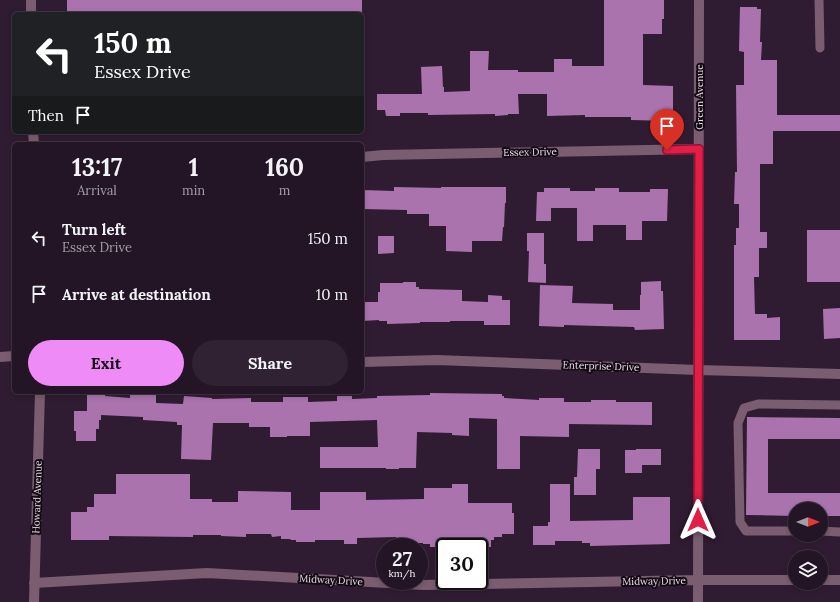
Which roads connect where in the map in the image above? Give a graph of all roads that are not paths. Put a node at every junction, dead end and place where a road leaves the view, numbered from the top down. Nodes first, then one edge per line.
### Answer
1 (31, 0) edge
2 (699, 0) edge
3 (820, 0) edge
4 (31, 12) edge
5 (820, 48) dead end
6 (699, 149) junction
7 (364, 157) edge
8 (12, 356) edge
9 (0, 357) edge
10 (364, 362) edge
11 (698, 370) junction
12 (840, 374) edge
13 (40, 394) edge
14 (840, 405) edge
15 (788, 531) edge
16 (828, 531) edge
17 (840, 532) edge
18 (698, 580) junction
19 (788, 580) edge
20 (828, 580) edge
21 (840, 580) edge
22 (34, 583) junction
23 (34, 602) edge
24 (698, 602) edge

1 - 4 street
2 - 6 street, Green Avenue
3 - 5 lane
6 - 7 street, Essex Drive
6 - 11 street, Green Avenue
8 - 9 street
10 - 11 street, Enterprise Drive
11 - 12 street, Enterprise Drive
11 - 18 street, Green Avenue
13 - 22 street, Howard Avenue
14 - 15 lane
16 - 17 lane
18 - 19 street, Midway Drive
18 - 22 street, Midway Drive
18 - 24 street, Green Avenue
20 - 21 street
22 - 23 street, Howard Avenue

